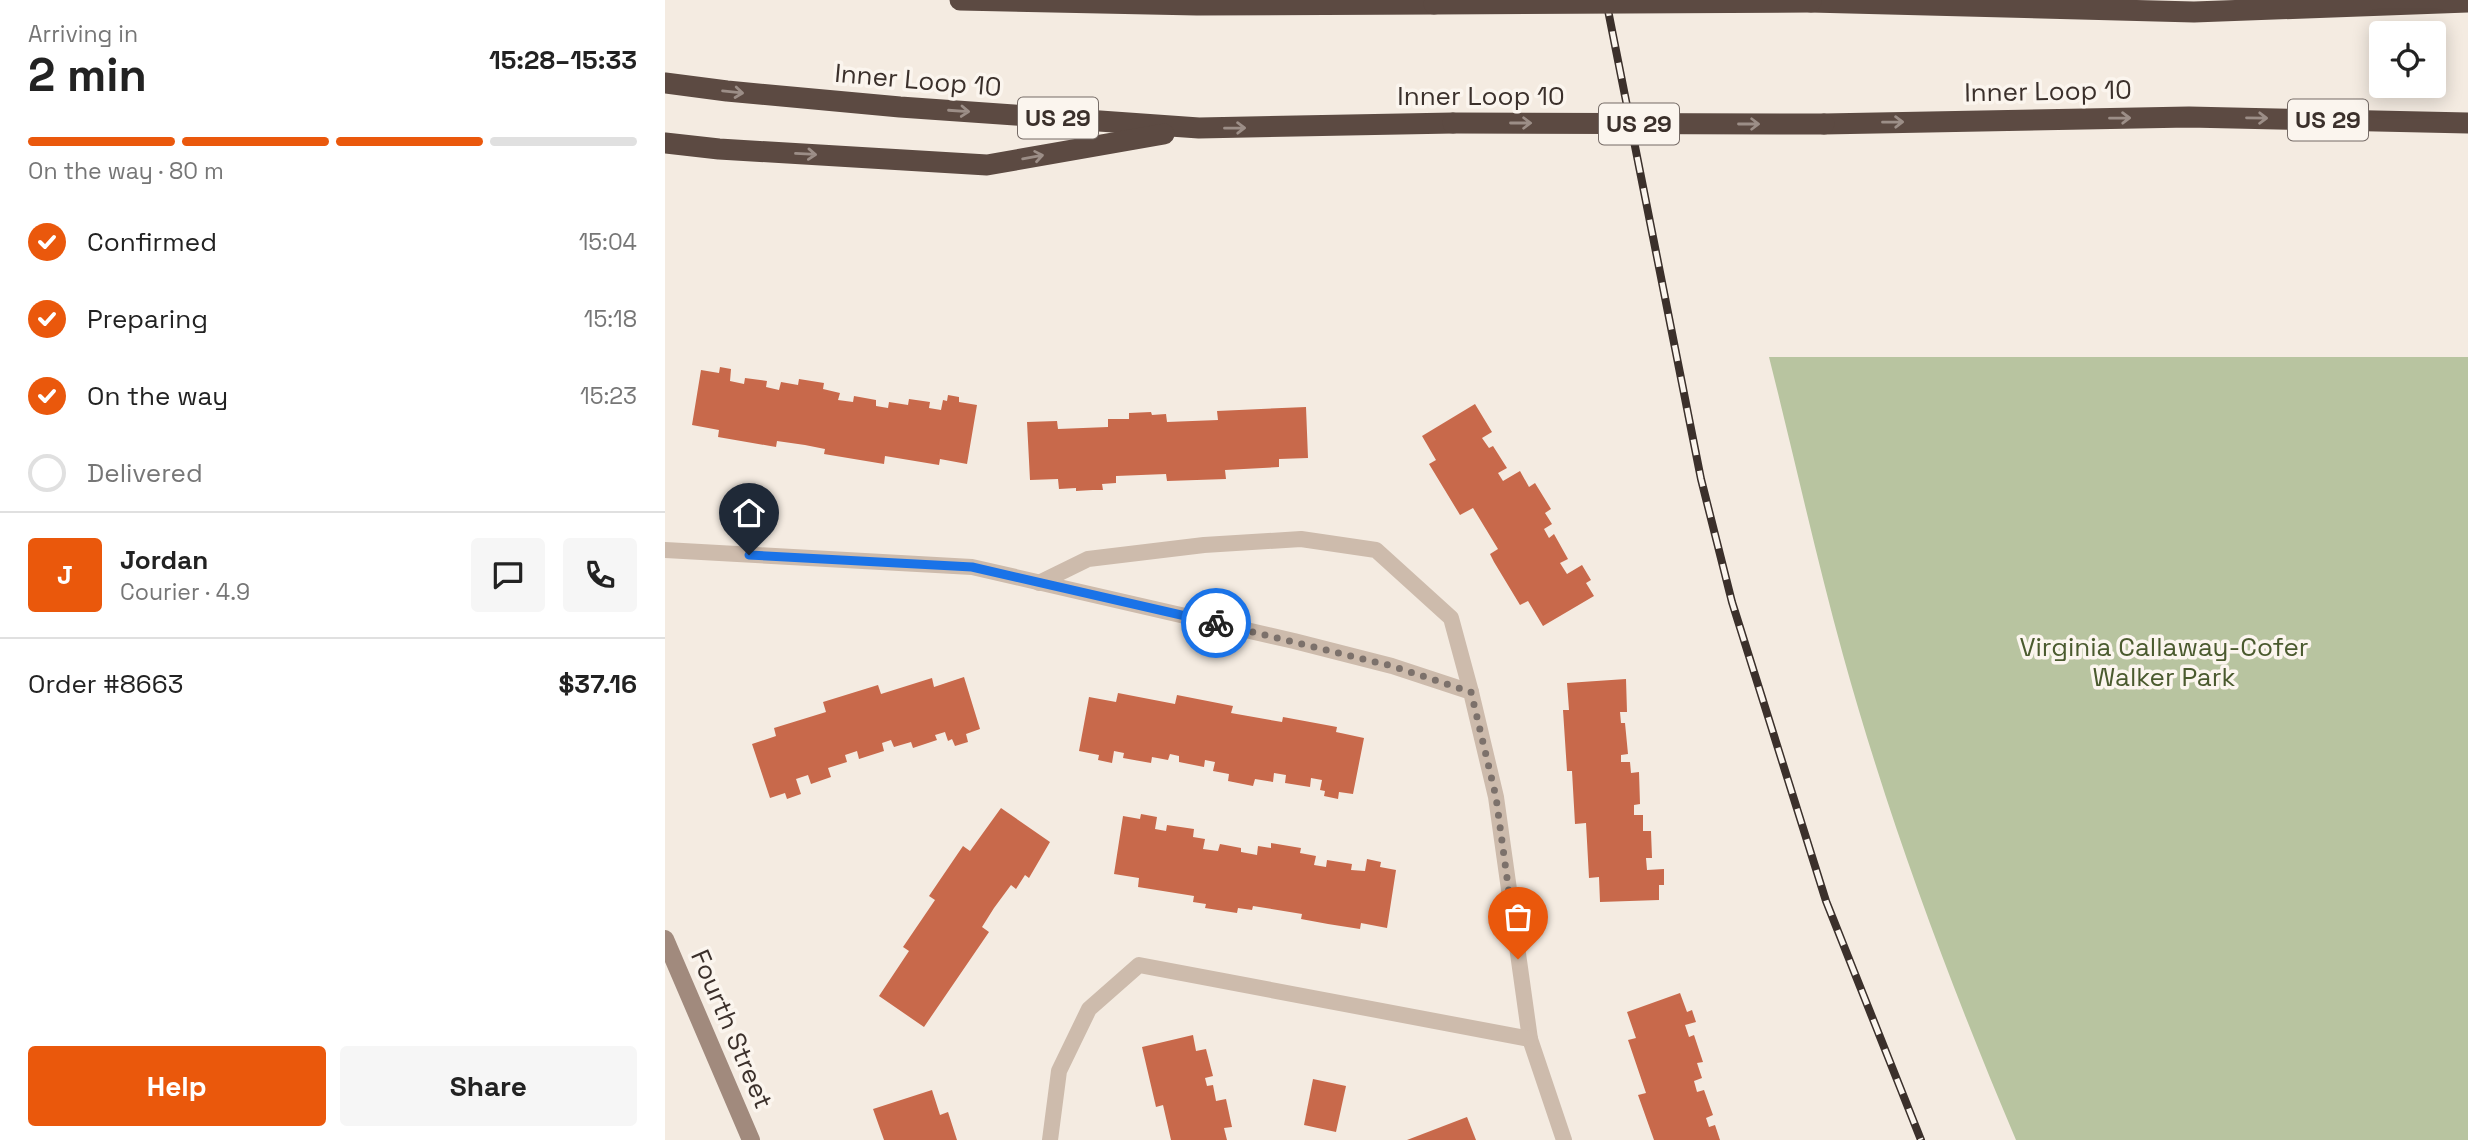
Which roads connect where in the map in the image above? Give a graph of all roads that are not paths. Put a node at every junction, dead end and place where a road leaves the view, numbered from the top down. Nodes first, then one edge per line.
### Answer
1 (960, 0) edge
2 (2468, 2) edge
3 (665, 83) edge
4 (2468, 123) edge
5 (1199, 128) junction
6 (665, 143) edge
7 (665, 550) edge
8 (1039, 583) junction
9 (1471, 692) junction
10 (665, 939) edge
11 (1529, 1040) junction
12 (751, 1140) edge
13 (1050, 1140) edge
14 (1564, 1140) edge

1 - 2 highway, bridge
3 -> 5 highway, Inner Loop 10 / US 29
5 -> 4 highway, Inner Loop 10 / US 29, bridge
6 -> 5 highway
7 - 8 lane
8 - 9 lane
8 - 9 lane
9 - 11 lane
10 - 12 street, Fourth Street
11 - 13 lane
11 - 14 lane

